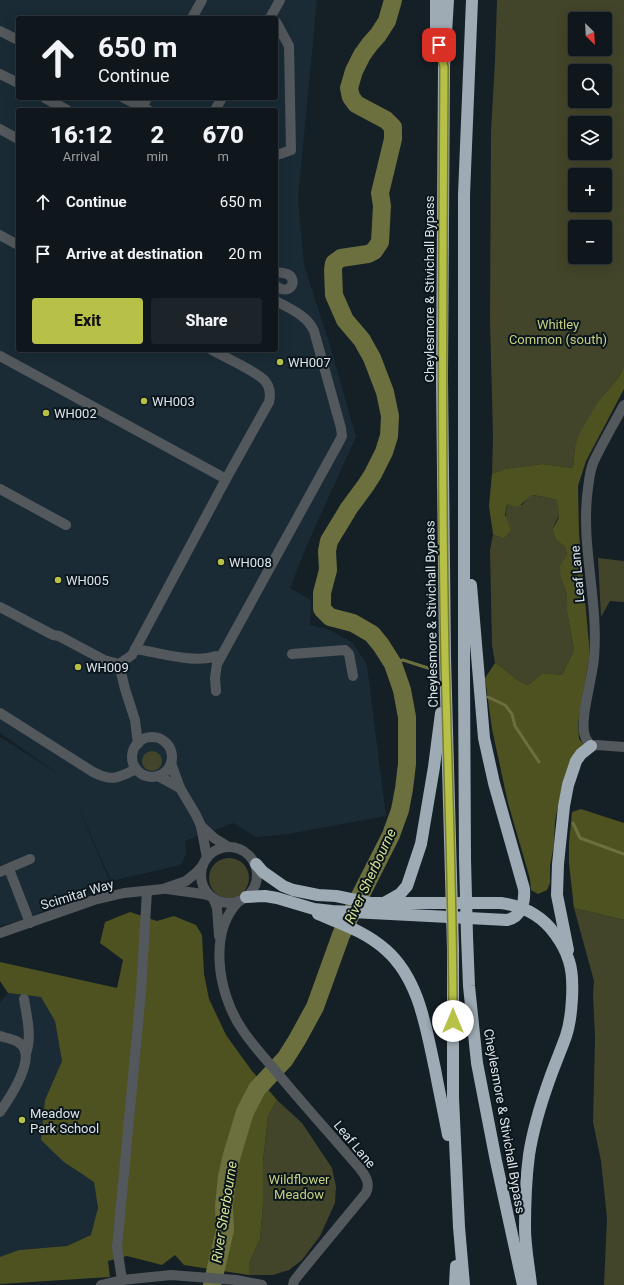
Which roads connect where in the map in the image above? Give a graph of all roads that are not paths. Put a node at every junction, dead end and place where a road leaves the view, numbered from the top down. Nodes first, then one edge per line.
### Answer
1 (202, 0) edge
2 (280, 0) edge
3 (436, 0) edge
4 (448, 0) edge
5 (472, 0) edge
6 (193, 16) edge
7 (274, 16) edge
8 (278, 27) edge
9 (0, 31) edge
10 (16, 39) edge
11 (444, 67) junction
12 (0, 74) edge
13 (16, 82) edge
14 (49, 100) edge
15 (130, 100) edge
16 (145, 105) edge
17 (64, 108) edge
18 (0, 129) edge
19 (16, 138) edge
20 (278, 154) edge
21 (0, 235) edge
22 (16, 244) edge
23 (278, 272) edge
24 (278, 288) edge
25 (278, 302) edge
26 (216, 352) edge
27 (0, 356) edge
28 (624, 405) edge
29 (226, 479) junction
30 (0, 490) edge
31 (464, 504) junction
32 (66, 525) dead end
33 (0, 607) edge
34 (135, 649) junction
35 (292, 654) dead end
36 (216, 656) dead end
37 (119, 664) junction
38 (446, 670) junction
39 (353, 676) dead end
40 (216, 691) dead end
41 (0, 713) edge
42 (135, 720) junction
43 (151, 738) junction
44 (138, 744) junction
45 (591, 746) junction
46 (624, 747) edge
47 (171, 763) junction
48 (136, 769) junction
49 (158, 776) junction
50 (180, 788) junction
51 (200, 826) junction
52 (227, 846) junction
53 (30, 859) dead end
54 (205, 861) junction
55 (256, 864) junction
56 (4, 870) edge
57 (163, 889) junction
58 (147, 891) junction
59 (212, 897) junction
60 (242, 899) junction
61 (383, 903) junction
62 (368, 908) junction
63 (521, 908) junction
64 (331, 915) junction
65 (30, 922) junction
66 (0, 933) edge
67 (219, 944) junction
68 (570, 961) junction
69 (24, 1000) dead end
70 (0, 1036) edge
71 (26, 1054) junction
72 (1, 1109) edge
73 (456, 1180) junction
74 (527, 1182) junction
75 (459, 1227) junction
76 (122, 1280) junction
77 (260, 1284) edge
78 (101, 1285) edge
79 (293, 1285) edge
80 (455, 1285) edge
81 (464, 1285) edge
82 (523, 1285) edge
83 (531, 1285) edge
84 (538, 1285) edge

1 - 6 street
2 - 7 street
3 - 11 highway
4 - 11 highway, Cheylesmore & Stivichall Bypass
5 - 31 highway, Cheylesmore & Stivichall Bypass
8 - 20 street
9 - 10 street
11 - 38 highway, Cheylesmore & Stivichall Bypass
12 - 13 street
14 - 17 street
15 - 16 street
18 - 19 street
21 - 22 street
23 - 24 street
25 - 40 street
26 - 29 street
27 - 29 street
28 - 45 street, Leaf Lane
29 - 34 street
30 - 32 street
31 - 63 highway
31 - 82 highway, Cheylesmore & Stivichall Bypass
33 - 37 street
34 - 36 street
34 - 37 street
35 - 39 street
37 - 42 street
38 - 61 highway
38 - 73 highway, Cheylesmore & Stivichall Bypass
41 - 48 street
42 - 43 street
42 - 44 street
43 - 44 street
43 - 47 street
44 - 48 street
45 - 46 street
45 - 68 highway
47 - 49 street
47 - 50 street
48 - 49 street
49 - 50 street
50 - 51 street
51 - 52 street
51 - 54 street
52 - 54 street
52 - 55 street
53 - 56 street
54 - 57 street
54 - 59 street
55 - 60 street
55 - 62 highway
56 - 65 street
57 - 58 street, Scimitar Way
57 - 59 street
58 - 65 street, Scimitar Way
58 - 76 street
59 - 60 street
59 - 67 street
60 - 64 highway
60 - 67 street
61 - 62 highway
61 - 63 highway
62 - 63 highway
62 - 64 highway
63 - 68 highway
64 - 73 highway
65 - 66 street, Scimitar Way
67 - 79 street, Leaf Lane
68 - 74 highway
69 - 71 street
70 - 71 street
71 - 72 street
73 - 75 highway, Cheylesmore & Stivichall Bypass
74 - 83 highway
74 - 84 highway
75 - 80 highway, Cheylesmore & Stivichall Bypass
75 - 81 highway, Cheylesmore & Stivichall Bypass
76 - 77 street
76 - 78 street

